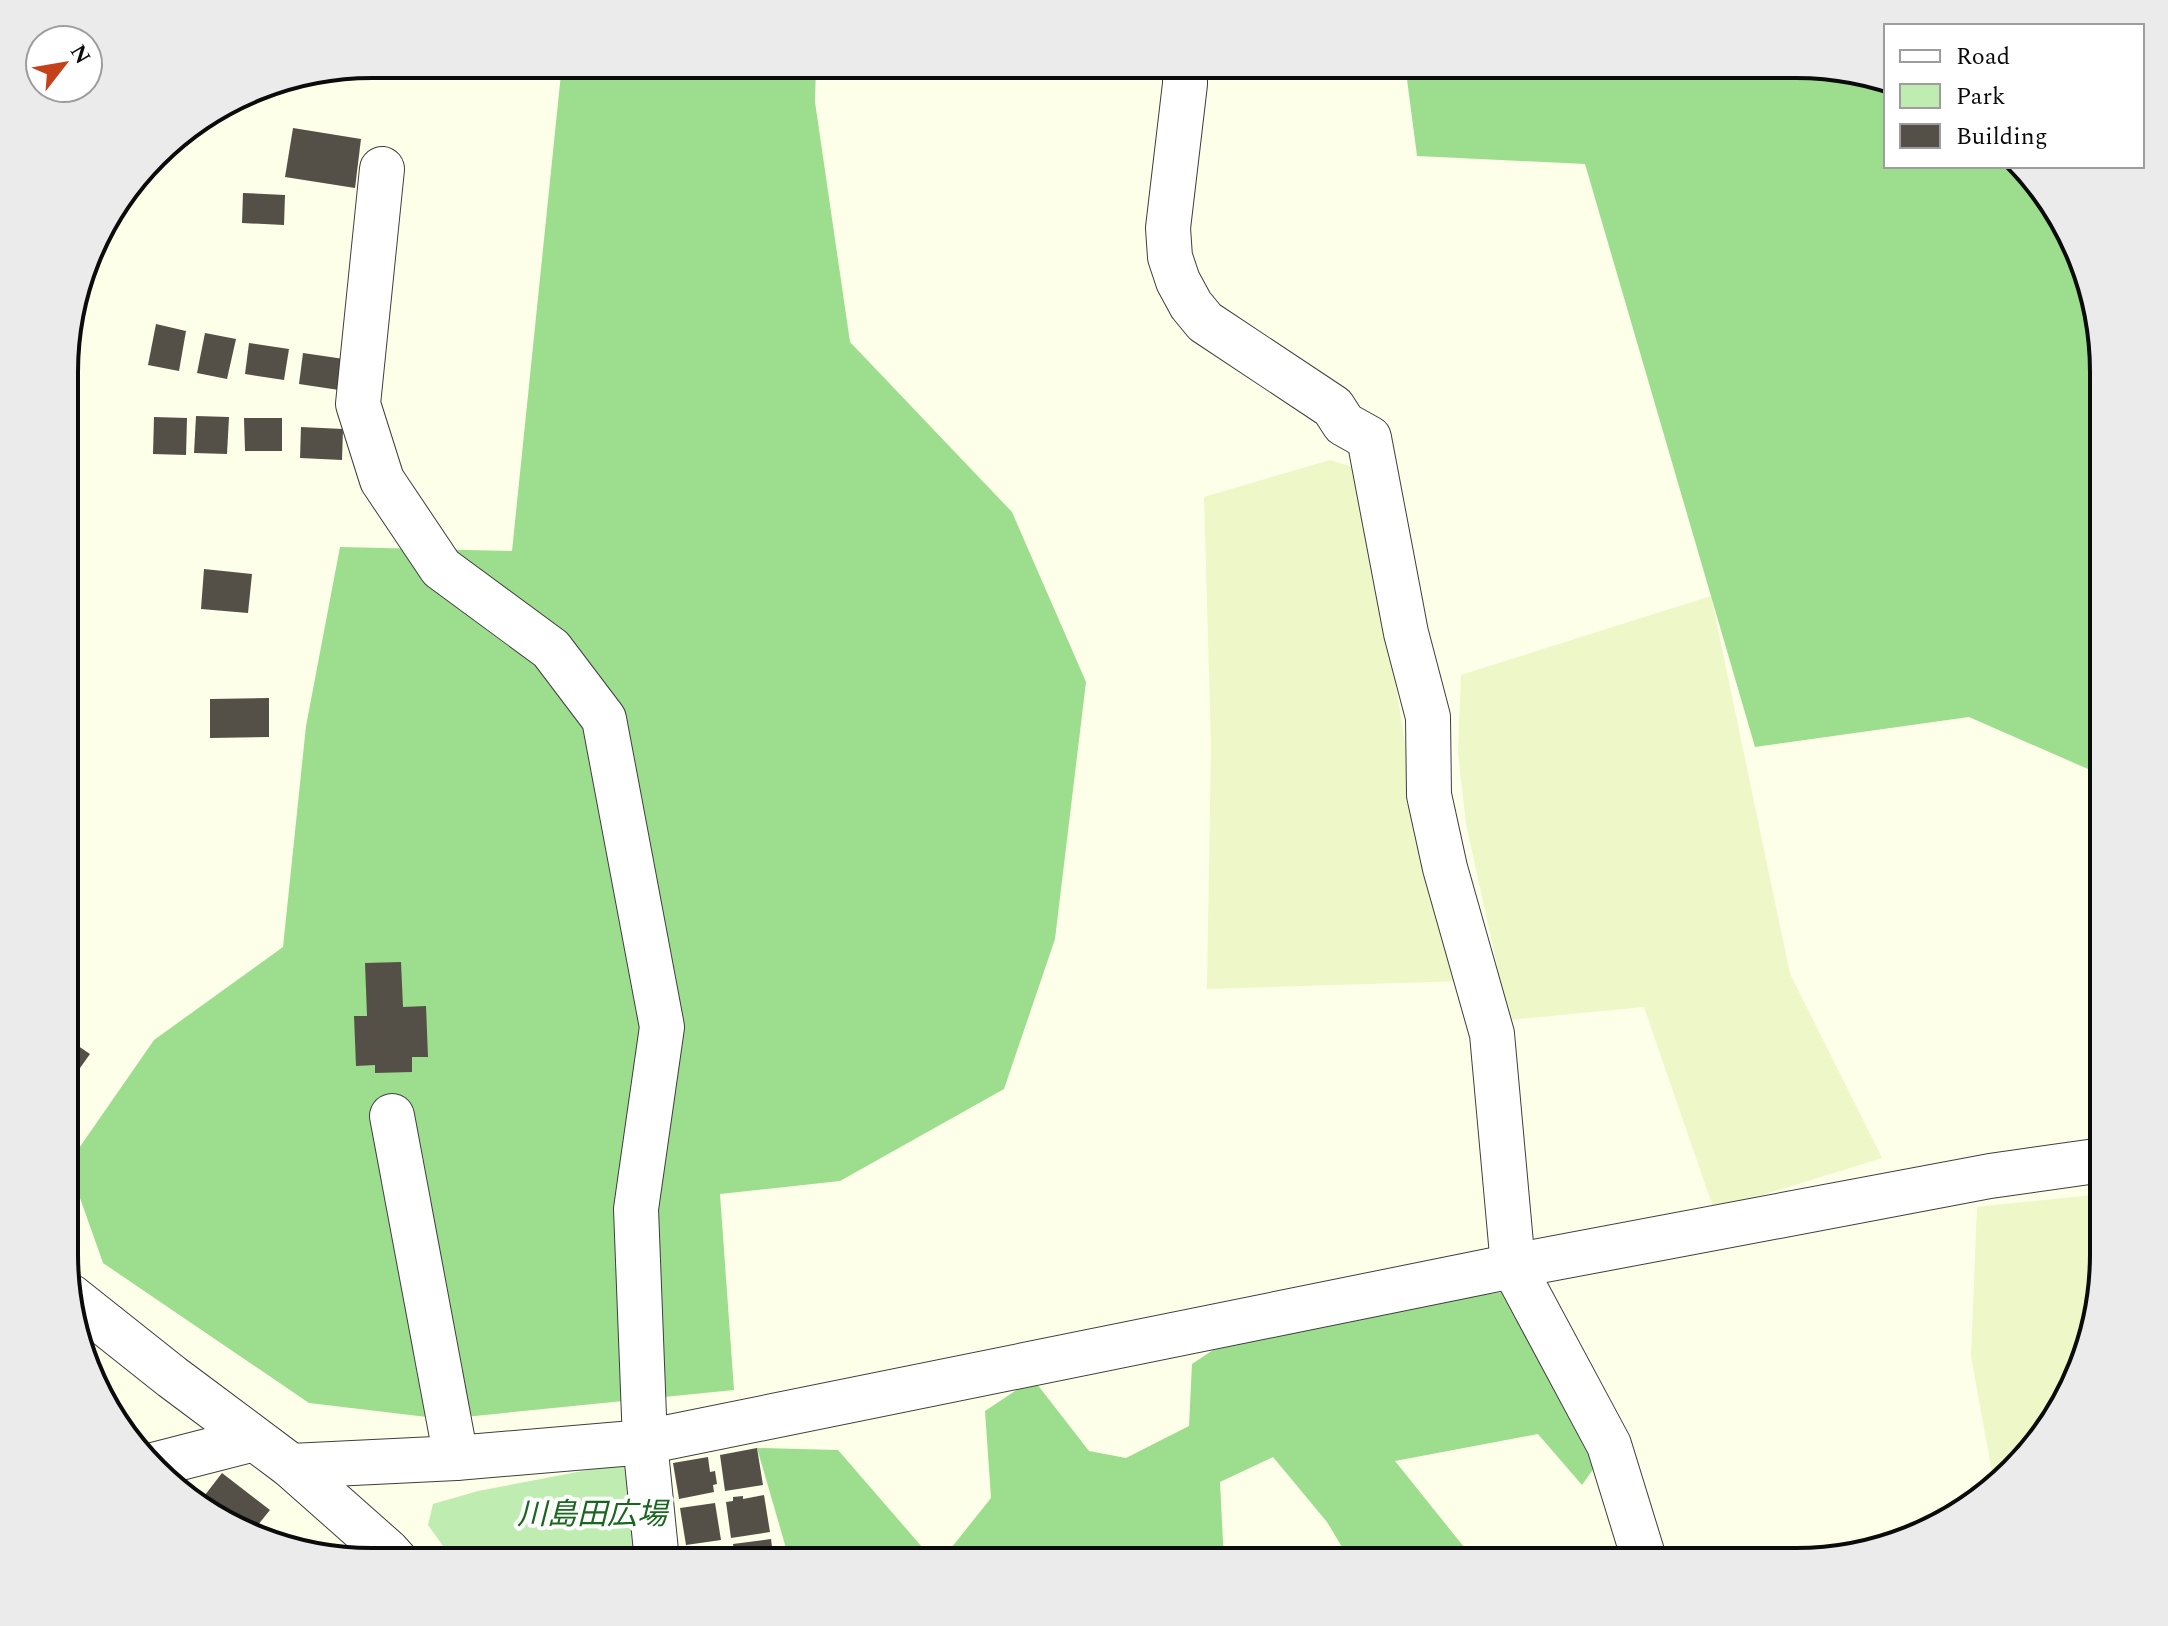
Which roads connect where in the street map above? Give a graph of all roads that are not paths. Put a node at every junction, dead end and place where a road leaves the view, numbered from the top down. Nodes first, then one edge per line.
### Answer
1 (1185, 78) edge
2 (382, 169) dead end
3 (392, 1116) dead end
4 (2090, 1162) edge
5 (1513, 1266) junction
6 (83, 1306) edge
7 (254, 1439) junction
8 (645, 1442) junction
9 (456, 1458) junction
10 (164, 1462) edge
11 (291, 1466) junction
12 (384, 1548) edge
13 (656, 1548) edge
14 (1641, 1548) edge

1 - 5 street
2 - 8 street
3 - 9 street
4 - 5 street
5 - 8 street
5 - 14 street
6 - 7 street
7 - 10 street
7 - 11 street
8 - 9 street
8 - 13 street
9 - 11 street
11 - 12 street

